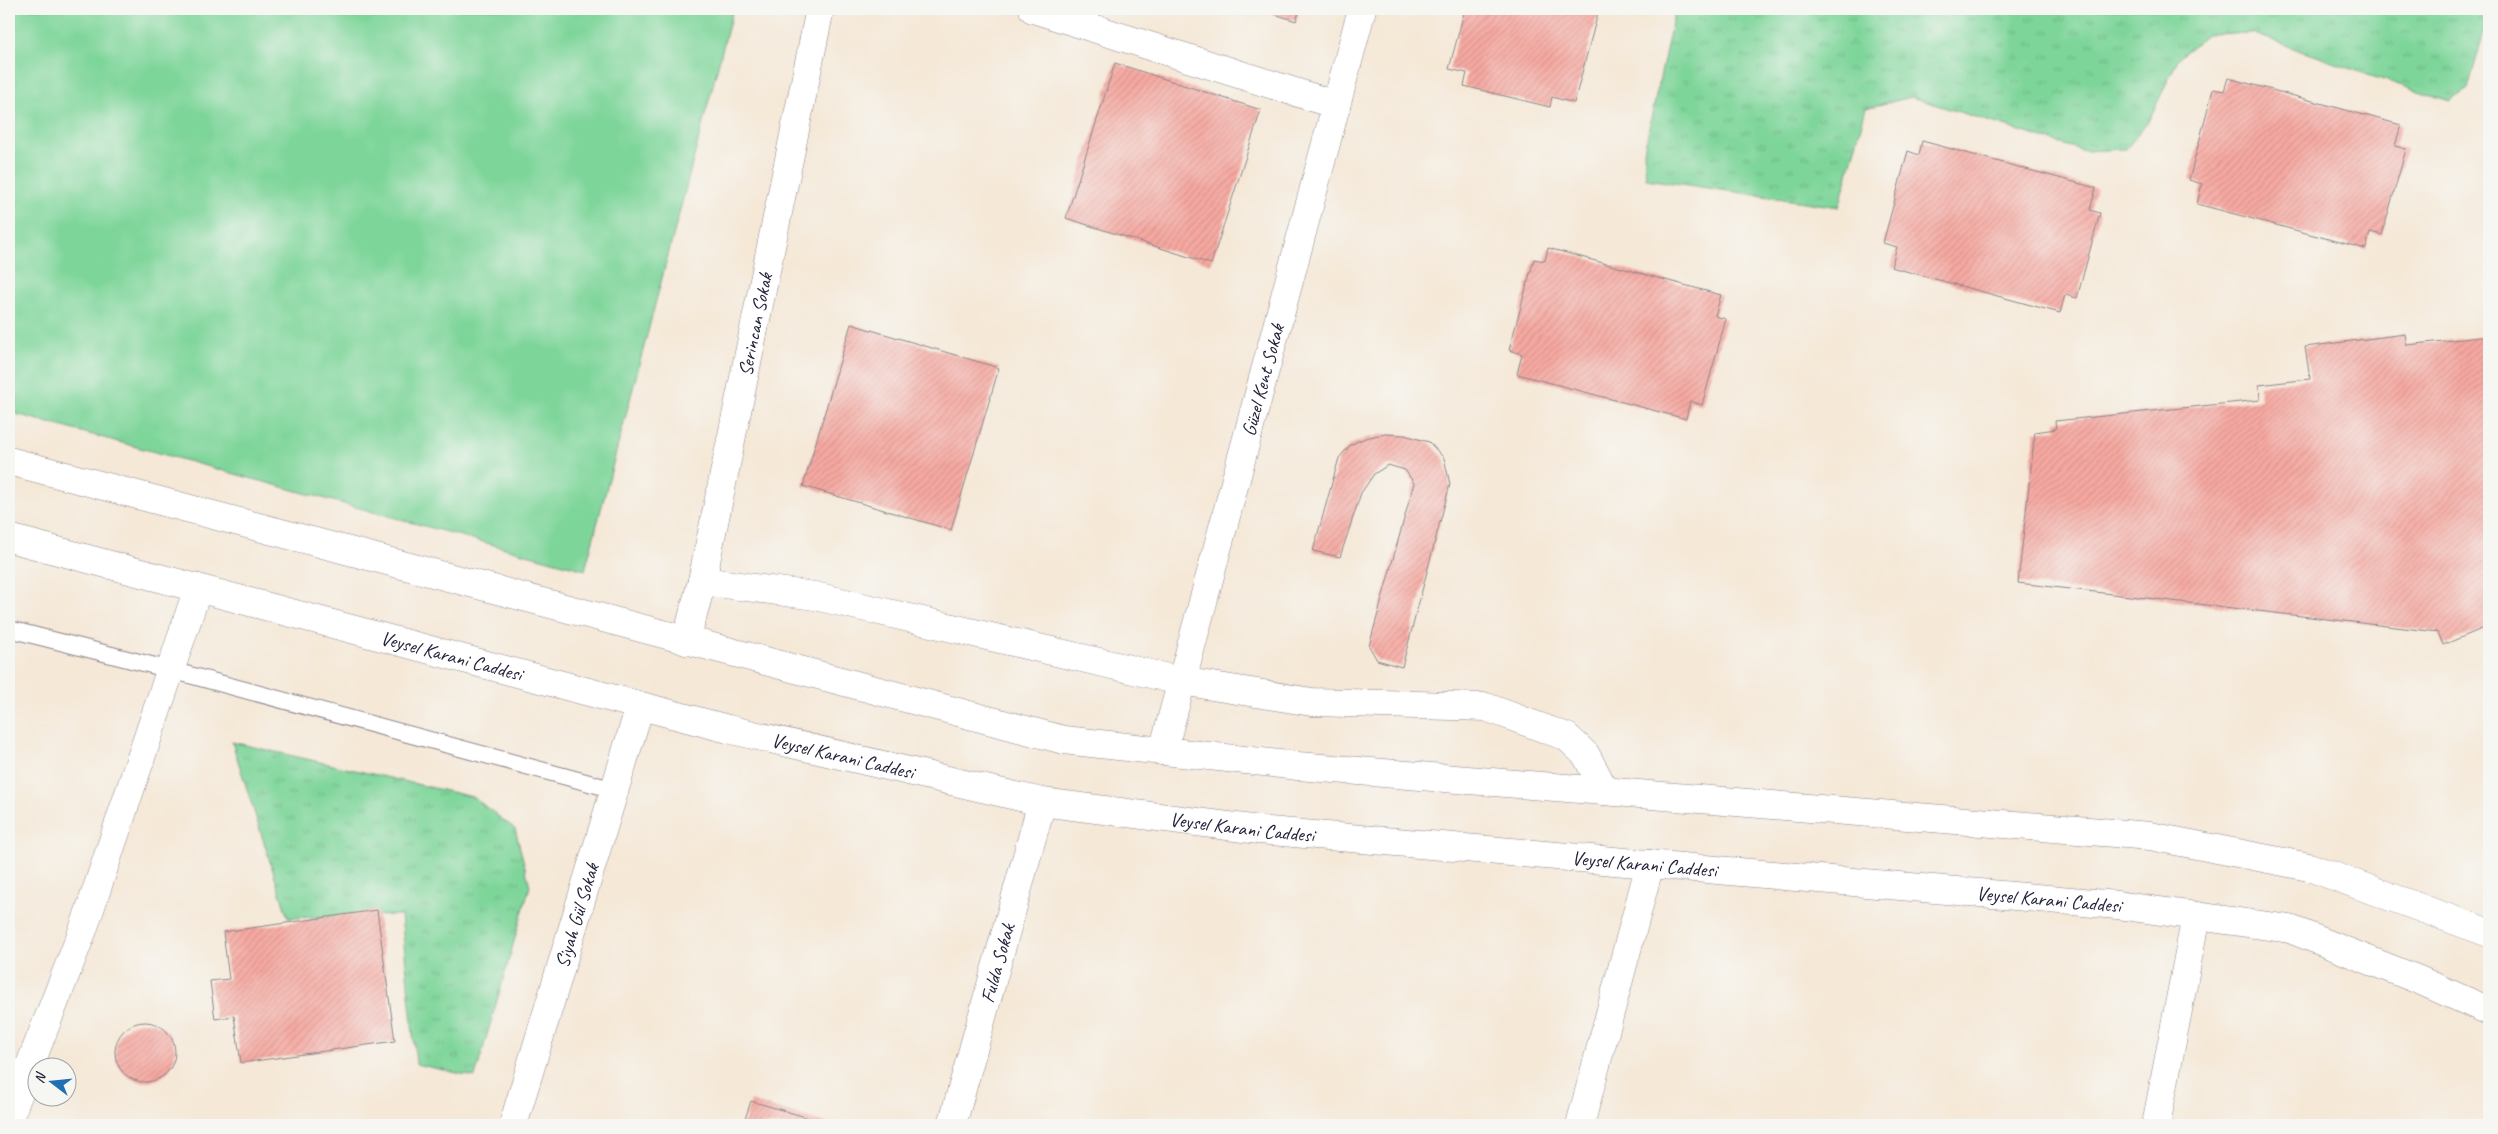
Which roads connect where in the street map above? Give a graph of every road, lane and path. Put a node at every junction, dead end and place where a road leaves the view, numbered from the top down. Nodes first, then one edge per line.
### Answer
1 (820, 9) edge
2 (1033, 9) edge
3 (1362, 9) edge
4 (1336, 105) junction
5 (9, 461) edge
6 (9, 538) edge
7 (702, 581) junction
8 (198, 588) junction
9 (9, 629) edge
10 (686, 641) junction
11 (171, 670) junction
12 (1182, 681) junction
13 (640, 706) junction
14 (1163, 751) junction
15 (615, 790) junction
16 (1605, 791) junction
17 (1042, 802) junction
18 (1650, 864) junction
19 (2196, 916) junction
20 (2489, 933) edge
21 (2489, 1011) edge
22 (9, 1118) edge
23 (513, 1125) edge
24 (952, 1125) edge
25 (1580, 1125) edge
26 (2156, 1125) edge

1 - 7 main road, Serincan Sokak
2 - 4 main road
3 - 4 main road, Güzel Kent Sokak
4 - 12 main road, Güzel Kent Sokak
5 - 10 main road
6 - 8 main road, Veysel Karani Caddesi
7 - 10 main road, Serincan Sokak
7 - 12 main road
8 - 11 main road
8 - 13 main road, Veysel Karani Caddesi
9 - 11 lane
10 - 14 main road
11 - 15 lane
11 - 22 main road
12 - 14 main road, Güzel Kent Sokak
12 - 16 main road
13 - 15 main road, Siyah Gül Sokak
13 - 17 main road, Veysel Karani Caddesi
14 - 16 main road
15 - 23 main road, Siyah Gül Sokak
16 - 20 main road
17 - 18 main road, Veysel Karani Caddesi
17 - 24 main road, Fulda Sokak
18 - 19 main road, Veysel Karani Caddesi
18 - 25 main road
19 - 21 main road, Veysel Karani Caddesi
19 - 26 main road

